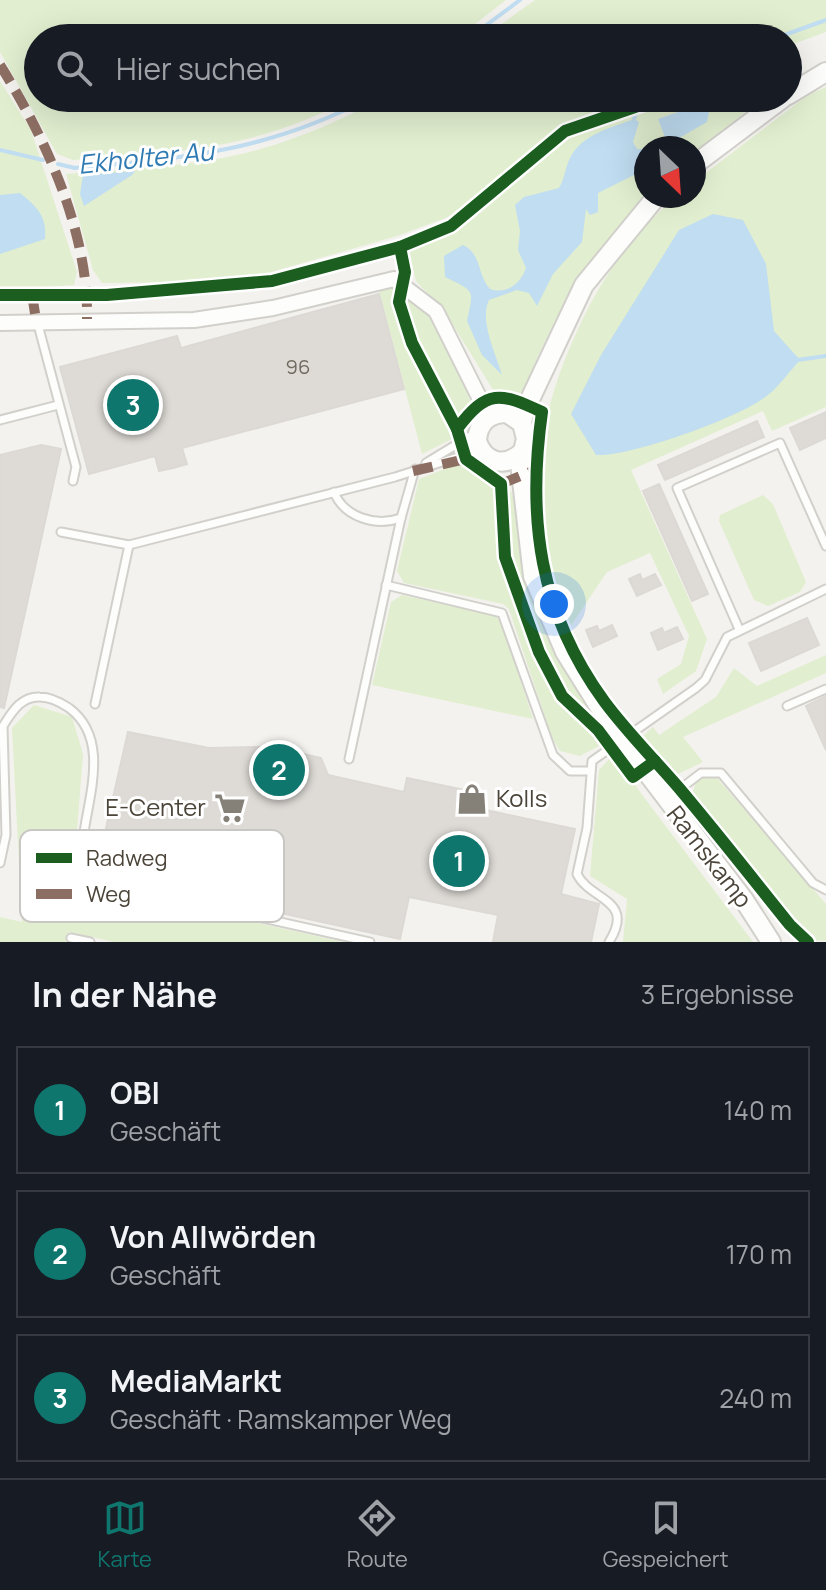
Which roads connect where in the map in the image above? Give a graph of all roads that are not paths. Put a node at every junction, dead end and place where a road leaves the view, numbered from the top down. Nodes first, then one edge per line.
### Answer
1 (826, 72) edge
2 (802, 87) edge
3 (764, 112) edge
4 (706, 156) edge
5 (647, 208) edge
6 (36, 320) junction
7 (0, 323) edge
8 (58, 405) junction
9 (0, 420) edge
10 (522, 423) junction
11 (482, 433) junction
12 (513, 458) junction
13 (413, 471) junction
14 (73, 481) dead end
15 (334, 492) junction
16 (401, 518) junction
17 (61, 532) dead end
18 (129, 545) junction
19 (826, 546) edge
20 (386, 585) junction
21 (826, 589) edge
22 (739, 629) junction
23 (826, 689) edge
24 (95, 704) dead end
25 (787, 706) dead end
26 (620, 739) junction
27 (349, 759) dead end
28 (590, 771) junction
29 (665, 801) junction
30 (86, 830) edge
31 (0, 863) edge
32 (826, 890) edge
33 (280, 922) edge
34 (71, 938) dead end
35 (90, 942) edge
36 (370, 942) edge
37 (609, 942) edge
38 (771, 942) edge

1 - 2 street
3 - 4 street
5 - 10 street, Ramskamp
6 - 7 street
6 - 8 lane
6 - 11 street
8 - 9 lane
8 - 14 lane
10 - 11 street
10 - 12 street, Ramskamp
11 - 12 street
11 - 13 lane
11 - 13 lane
12 - 26 street, Ramskamp
13 - 15 lane
13 - 16 lane
15 - 16 lane
15 - 18 lane
16 - 20 lane
17 - 18 lane
18 - 24 lane
19 - 22 lane
20 - 27 lane
20 - 28 lane
21 - 22 lane
22 - 26 lane
23 - 25 lane
26 - 28 lane
26 - 29 street, Ramskamp
28 - 37 lane
29 - 32 lane
29 - 38 street, Ramskamp
30 - 31 lane
33 - 36 lane
34 - 35 lane

